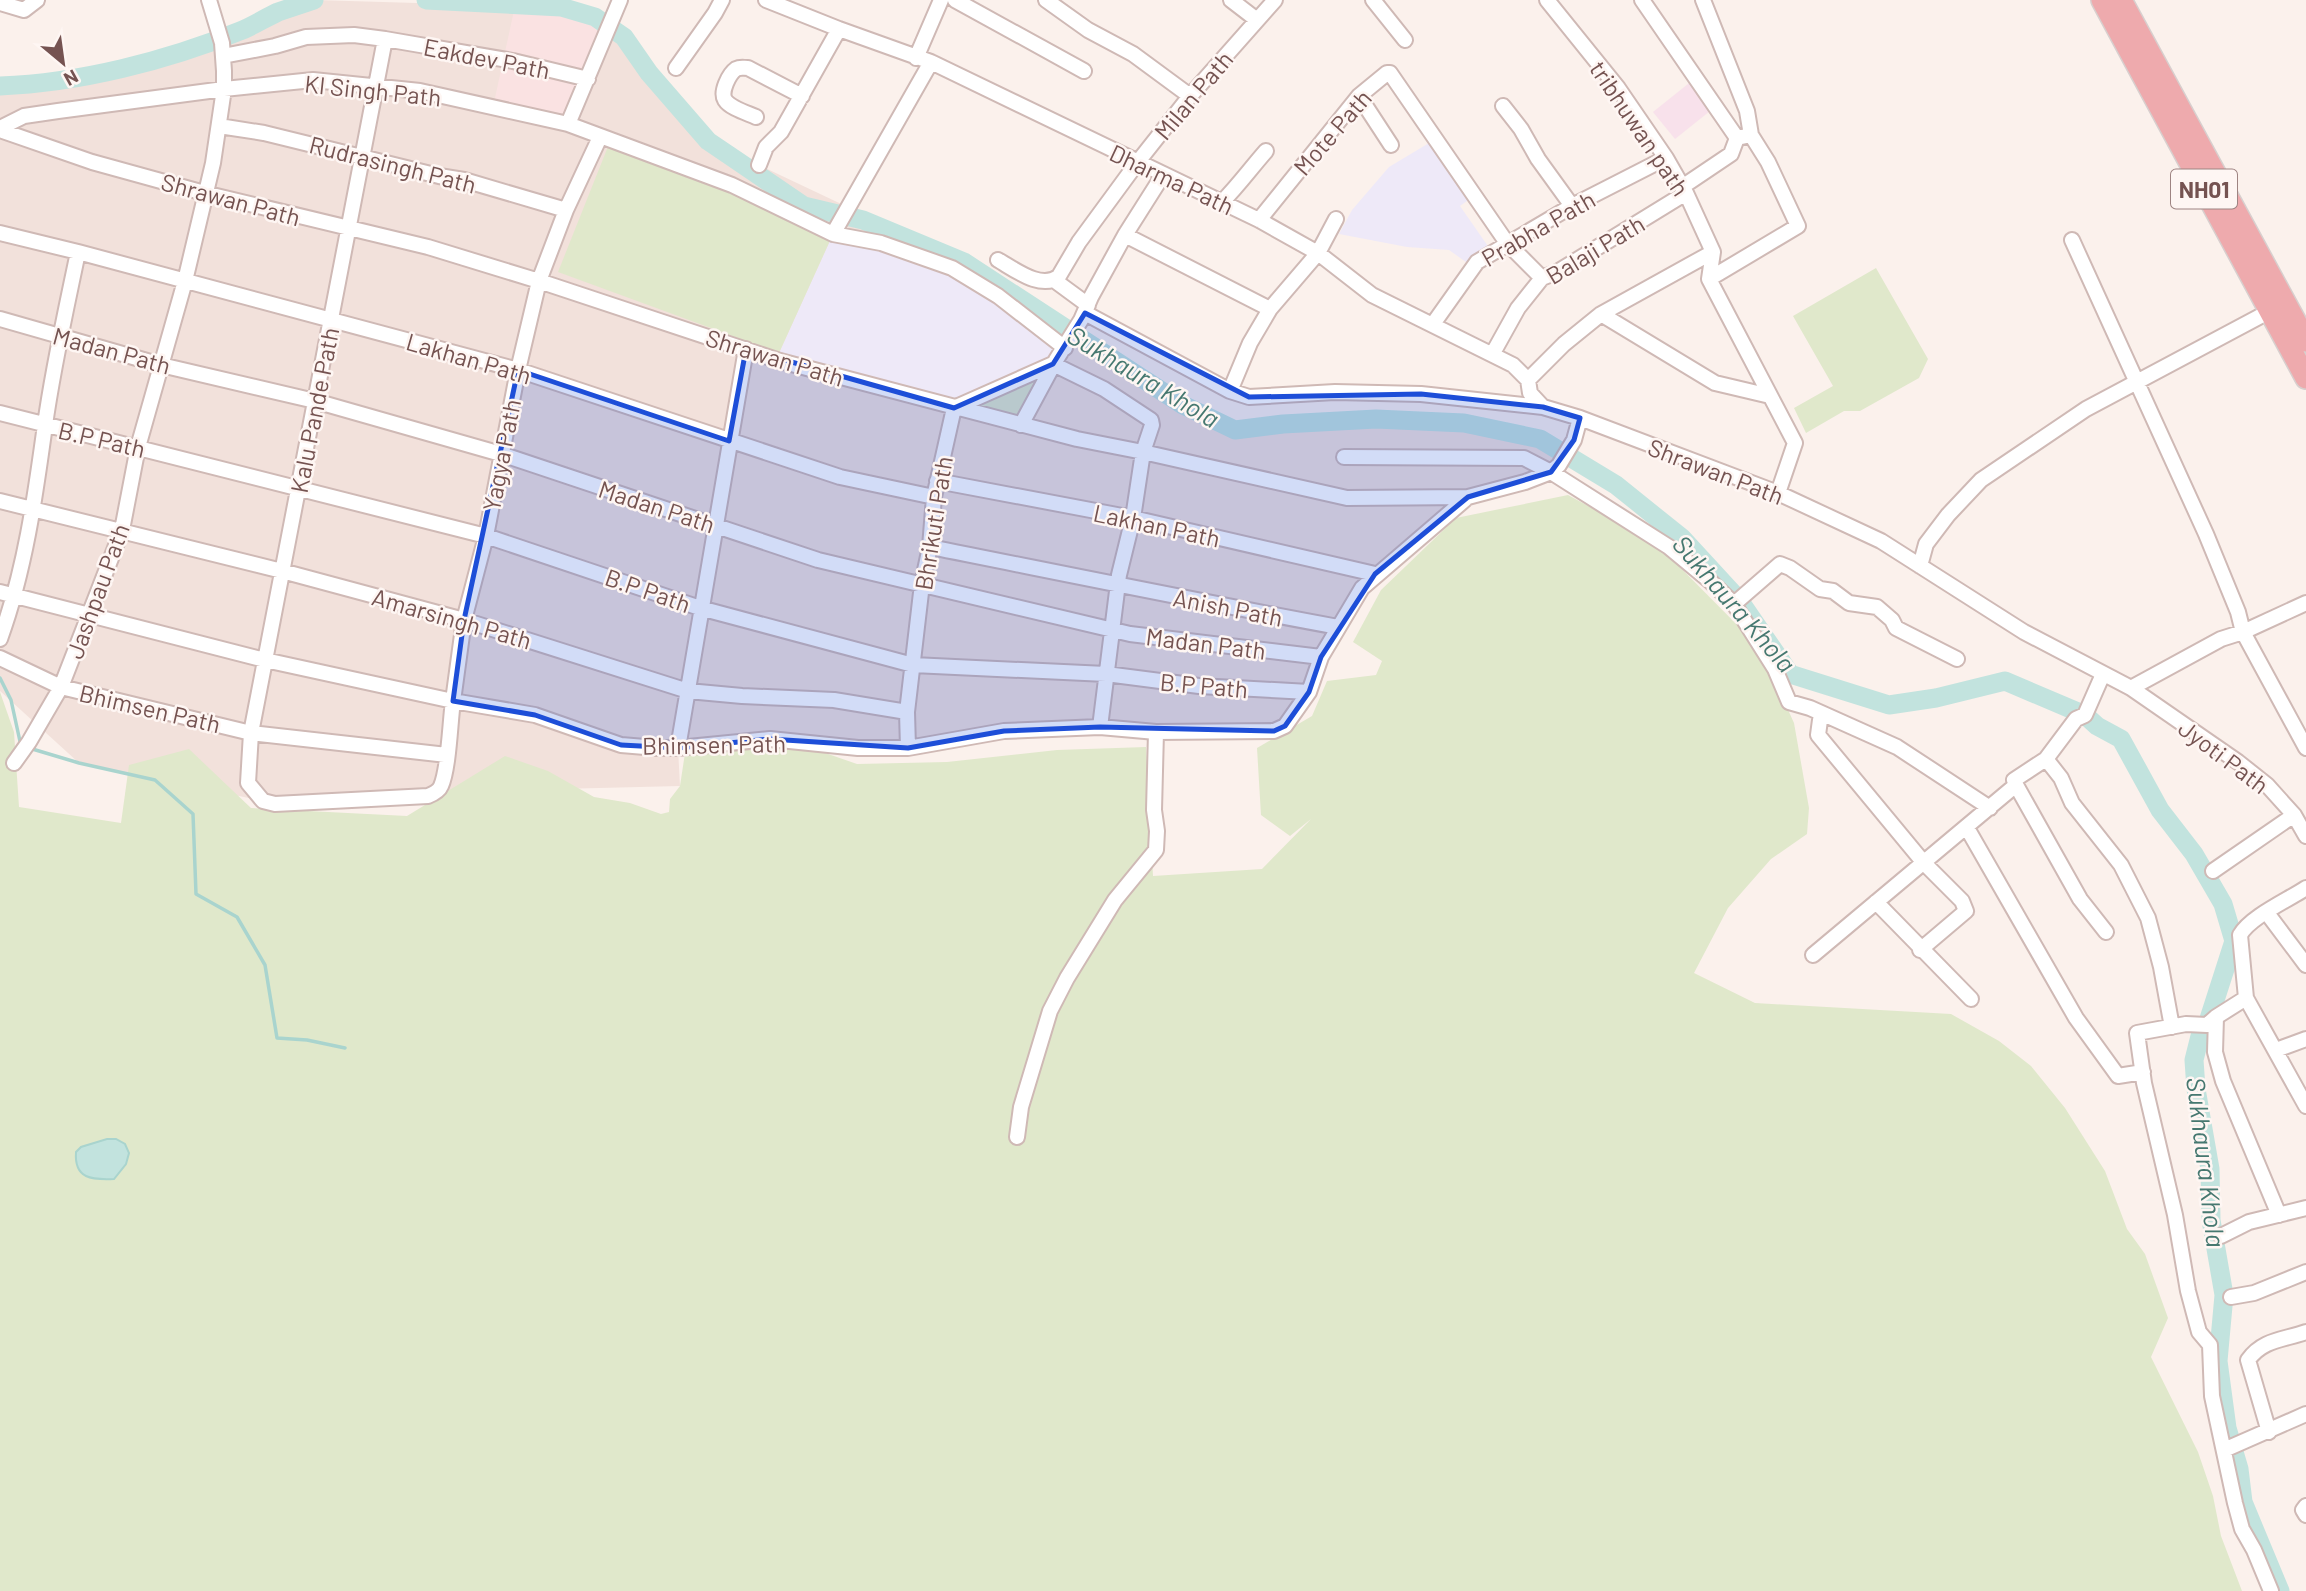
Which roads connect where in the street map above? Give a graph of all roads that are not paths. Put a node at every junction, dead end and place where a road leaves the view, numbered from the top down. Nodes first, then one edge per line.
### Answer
1 (37, 0) edge
2 (209, 0) edge
3 (620, 0) edge
4 (722, 0) edge
5 (766, 0) edge
6 (942, 0) edge
7 (955, 0) edge
8 (1046, 0) edge
9 (1231, 0) edge
10 (1275, 0) edge
11 (1373, 0) edge
12 (1547, 0) edge
13 (1642, 0) edge
14 (1703, 0) edge
15 (2102, 0) edge
16 (2121, 0) edge
17 (0, 3) edge
18 (1257, 20) junction
19 (839, 29) junction
20 (385, 39) junction
21 (1405, 40) dead end
22 (222, 49) junction
23 (916, 58) junction
24 (931, 62) junction
25 (676, 68) dead end
26 (1084, 71) dead end
27 (588, 79) junction
28 (376, 86) junction
29 (224, 89) junction
30 (802, 96) junction
31 (1190, 96) junction
32 (1359, 96) junction
33 (1503, 106) dead end
34 (756, 117) dead end
35 (568, 124) junction
36 (219, 127) junction
37 (0, 129) edge
38 (1744, 136) junction
39 (600, 137) junction
40 (1391, 145) dead end
41 (1266, 151) dead end
42 (361, 157) junction
43 (1666, 158) junction
44 (1137, 163) junction
45 (759, 165) dead end
46 (1163, 175) junction
47 (1684, 190) junction
48 (208, 194) junction
49 (1222, 202) junction
50 (1572, 206) junction
51 (566, 210) junction
52 (1336, 219) dead end
53 (1259, 220) junction
54 (348, 229) junction
55 (835, 229) junction
56 (0, 233) edge
57 (1125, 235) junction
58 (2072, 240) dead end
59 (1507, 243) junction
60 (1713, 251) junction
61 (78, 252) junction
62 (1318, 253) junction
63 (999, 260) dead end
64 (1542, 278) junction
65 (1709, 279) junction
66 (1054, 280) junction
67 (185, 281) junction
68 (540, 281) junction
69 (1270, 309) junction
70 (2270, 311) junction
71 (1085, 313) junction
72 (1601, 314) junction
73 (0, 319) edge
74 (331, 320) junction
75 (1433, 324) junction
76 (60, 336) junction
77 (2306, 341) edge
78 (1065, 348) junction
79 (746, 349) junction
80 (1493, 353) junction
81 (1054, 364) junction
82 (161, 365) junction
83 (518, 370) junction
84 (2306, 378) edge
85 (1528, 380) junction
86 (2135, 382) junction
87 (1230, 391) junction
88 (1770, 396) junction
89 (315, 401) junction
90 (1543, 407) junction
91 (954, 408) junction
92 (0, 413) edge
93 (1580, 418) junction
94 (46, 425) junction
95 (1021, 425) junction
96 (729, 441) junction
97 (138, 447) junction
98 (1143, 452) junction
99 (500, 454) junction
100 (1343, 457) dead end
101 (1555, 469) junction
102 (937, 481) junction
103 (299, 487) junction
104 (1778, 493) junction
105 (934, 497) junction
106 (1468, 497) junction
107 (0, 501) edge
108 (34, 510) junction
109 (1133, 518) junction
110 (717, 525) junction
111 (122, 530) junction
112 (485, 536) junction
113 (930, 547) junction
114 (1920, 566) junction
115 (282, 571) junction
116 (1376, 574) junction
117 (922, 584) junction
118 (1118, 586) junction
119 (0, 592) edge
120 (16, 597) junction
121 (2306, 603) edge
122 (1734, 604) junction
123 (700, 608) junction
124 (90, 616) junction
125 (464, 620) junction
126 (1338, 627) junction
127 (1113, 628) junction
128 (2243, 632) junction
129 (0, 639) edge
130 (1321, 657) junction
131 (0, 659) edge
132 (1957, 659) dead end
133 (265, 660) junction
134 (913, 665) junction
135 (1106, 674) junction
136 (2104, 674) junction
137 (61, 687) junction
138 (2131, 688) junction
139 (688, 691) junction
140 (1309, 692) junction
141 (453, 701) junction
142 (907, 712) junction
143 (1824, 715) junction
144 (1100, 727) junction
145 (1156, 732) junction
146 (251, 733) junction
147 (678, 748) junction
148 (908, 748) junction
149 (2306, 748) edge
150 (447, 755) junction
151 (2046, 759) junction
152 (14, 763) dead end
153 (2016, 785) junction
154 (1990, 808) junction
155 (2294, 815) junction
156 (1967, 828) junction
157 (2306, 836) edge
158 (1924, 863) junction
159 (2213, 871) dead end
160 (2306, 888) edge
161 (1876, 902) junction
162 (2267, 913) junction
163 (2106, 932) dead end
164 (1920, 950) junction
165 (1813, 955) dead end
166 (2306, 965) edge
167 (2246, 998) junction
168 (1971, 999) dead end
169 (2216, 1017) junction
170 (2172, 1027) junction
171 (2306, 1039) edge
172 (2276, 1050) junction
173 (2143, 1072) junction
174 (2306, 1106) edge
175 (1017, 1137) dead end
176 (2306, 1208) edge
177 (2279, 1215) junction
178 (2221, 1236) dead end
179 (2306, 1272) edge
180 (2231, 1297) dead end
181 (2306, 1332) edge
182 (2306, 1414) edge
183 (2269, 1432) junction
184 (2224, 1450) junction
185 (2271, 1591) edge

1 - 17 street
2 - 22 street, Jashpau Path
3 - 27 street
4 - 25 street
5 - 19 street, Dharma Path
6 - 23 street
7 - 26 street
8 - 31 street
9 - 18 street
10 - 18 street, Milan Path
11 - 21 street
12 - 43 street, tribhuwan path
13 - 38 street
14 - 38 street
15 - 70 highway, NH01
16 - 77 highway, NH01
18 - 31 street, Milan Path
19 - 23 street, Dharma Path
19 - 30 street
20 - 22 street, Eakdev Path
20 - 27 street, Eakdev Path
20 - 28 street
22 - 29 street, Jashpau Path
23 - 24 street, Dharma Path
24 - 44 street, Dharma Path
24 - 55 street
27 - 35 street
28 - 29 street, KI Singh Path
28 - 35 street, KI Singh Path
28 - 42 street, Kalu Pande Path
29 - 36 street, Jashpau Path
29 - 37 street, KI Singh Path
30 - 34 street
30 - 45 street
31 - 44 street, Milan Path
32 - 40 street
32 - 53 street, Mote Path
32 - 59 street, Mote Path
33 - 50 street
35 - 39 street, KI Singh Path
36 - 42 street, Rudrasingh Path
36 - 48 street, Jashpau Path
37 - 48 street, Shrawan Path
38 - 47 street, Balaji Path
38 - 65 street
39 - 51 street, Yagya Path
39 - 55 street, KI Singh Path
41 - 49 street
42 - 51 street, Rudrasingh Path
42 - 54 street, Kalu Pande Path
43 - 47 street, tribhuwan path
43 - 50 street, Prabha Path
44 - 46 street, Dharma Path
44 - 66 street, Milan Path
46 - 49 street, Dharma Path
46 - 57 street
47 - 60 street, tribhuwan path
47 - 64 street, Balaji Path
48 - 54 street, Shrawan Path
48 - 67 street, Jashpau Path
49 - 53 street, Dharma Path
50 - 59 street, Prabha Path
51 - 68 street, Yagya Path
52 - 62 street
53 - 62 street, Dharma Path
54 - 68 street, Shrawan Path
54 - 74 street, Kalu Pande Path
55 - 78 street, KI Singh Path
56 - 61 street, Lakhan Path
57 - 69 street
57 - 71 street
58 - 86 street
59 - 64 street
59 - 75 street, Prabha Path
60 - 65 street
60 - 72 street
61 - 67 street, Lakhan Path
61 - 76 street
62 - 69 street
62 - 75 street, Dharma Path
63 - 66 street
64 - 80 street, Balaji Path
65 - 88 street
66 - 71 street, Shrawan Path
67 - 74 street, Lakhan Path
67 - 82 street, Jashpau Path
68 - 79 street, Shrawan Path
68 - 83 street, Yagya Path
69 - 87 street
70 - 84 highway, NH01
70 - 86 street
71 - 78 street
71 - 87 street, Shrawan Path
72 - 85 street
72 - 88 street
73 - 76 street, Madan Path
74 - 83 street, Lakhan Path
74 - 89 street, Kalu Pande Path
75 - 80 street, Dharma Path
76 - 82 street, Madan Path
76 - 94 street
78 - 81 street
79 - 91 street, Shrawan Path
79 - 96 street
80 - 85 street, Dharma Path
81 - 91 street
81 - 95 street
81 - 98 street
82 - 89 street, Madan Path
82 - 97 street, Jashpau Path
83 - 96 street, Lakhan Path
83 - 99 street, Yagya Path
85 - 90 street, Dharma Path
86 - 114 street
86 - 128 street
87 - 90 street, Shrawan Path
88 - 104 street
89 - 99 street, Madan Path
89 - 103 street, Kalu Pande Path
90 - 93 street, Shrawan Path
91 - 95 street, Shrawan Path
91 - 102 street, Bhrikuti Path
92 - 94 street, B.P Path
93 - 101 street
93 - 104 street, Shrawan Path
94 - 97 street, B.P Path
94 - 108 street
95 - 98 street, Shrawan Path
96 - 105 street, Lakhan Path
96 - 110 street
97 - 103 street, B.P Path
97 - 111 street, Jashpau Path
98 - 106 street, Shrawan Path
98 - 109 street
99 - 110 street, Madan Path
99 - 112 street, Yagya Path
100 - 101 street
101 - 106 street, Shrawan Path
101 - 122 street
102 - 105 street, Bhrikuti Path
102 - 109 street, Lakhan Path
103 - 112 street, B.P Path
103 - 115 street, Kalu Pande Path
104 - 114 street, Shrawan Path
105 - 113 street, Bhrikuti Path
106 - 116 street, Bhimsen Path
107 - 108 street, Amarsingh Path
108 - 111 street, Amarsingh Path
108 - 120 street
109 - 116 street, Lakhan Path
109 - 118 street
110 - 117 street, Madan Path
110 - 123 street
111 - 115 street, Amarsingh Path
111 - 124 street, Jashpau Path
112 - 123 street, B.P Path
112 - 125 street, Yagya Path
113 - 117 street, Bhrikuti Path
113 - 118 street, Anish Path
114 - 136 street, Shrawan Path
115 - 125 street, Amarsingh Path
115 - 133 street, Kalu Pande Path
116 - 126 street, Bhimsen Path
117 - 127 street, Madan Path
117 - 134 street, Bhrikuti Path
118 - 126 street, Anish Path
118 - 127 street
119 - 120 street
120 - 124 street
120 - 129 street
121 - 128 street
122 - 132 street
122 - 143 street
123 - 134 street, B.P Path
123 - 139 street
124 - 133 street
124 - 137 street, Jashpau Path
125 - 139 street, Amarsingh Path
125 - 141 street, Yagya Path
126 - 130 street, Bhimsen Path
127 - 130 street, Madan Path
127 - 135 street
128 - 138 street
128 - 149 street
130 - 140 street, Bhimsen Path
131 - 137 street, Bhimsen Path
133 - 141 street
133 - 146 street, Kalu Pande Path
134 - 135 street, B.P Path
134 - 142 street, Bhrikuti Path
135 - 140 street, B.P Path
135 - 144 street
136 - 138 street, Shrawan Path
136 - 151 street
137 - 146 street, Bhimsen Path
137 - 152 street, Jashpau Path
138 - 155 street, Jyoti Path
139 - 142 street, Amarsingh Path
139 - 147 street
140 - 145 street, Bhimsen Path
141 - 147 street, Bhimsen Path
141 - 150 street, Bhimsen Path
142 - 148 street, Bhrikuti Path
143 - 154 street
143 - 158 street
144 - 145 street, Bhimsen Path
144 - 148 street, Bhimsen Path
145 - 175 street
146 - 150 street
146 - 150 street, Bhimsen Path
147 - 148 street, Bhimsen Path
151 - 153 street
151 - 170 street
153 - 154 street
153 - 163 street
154 - 156 street
155 - 157 street, Jyoti Path
155 - 159 street
156 - 158 street
156 - 173 street
158 - 161 street
158 - 164 street
160 - 162 street
161 - 164 street
161 - 165 street
162 - 166 street
162 - 167 street
164 - 168 street
167 - 169 street
167 - 172 street
169 - 170 street
169 - 177 street
170 - 173 street
171 - 172 street
172 - 174 street
173 - 184 street
176 - 177 street
177 - 178 street
179 - 180 street
181 - 183 street
182 - 183 street
183 - 184 street
184 - 185 street

